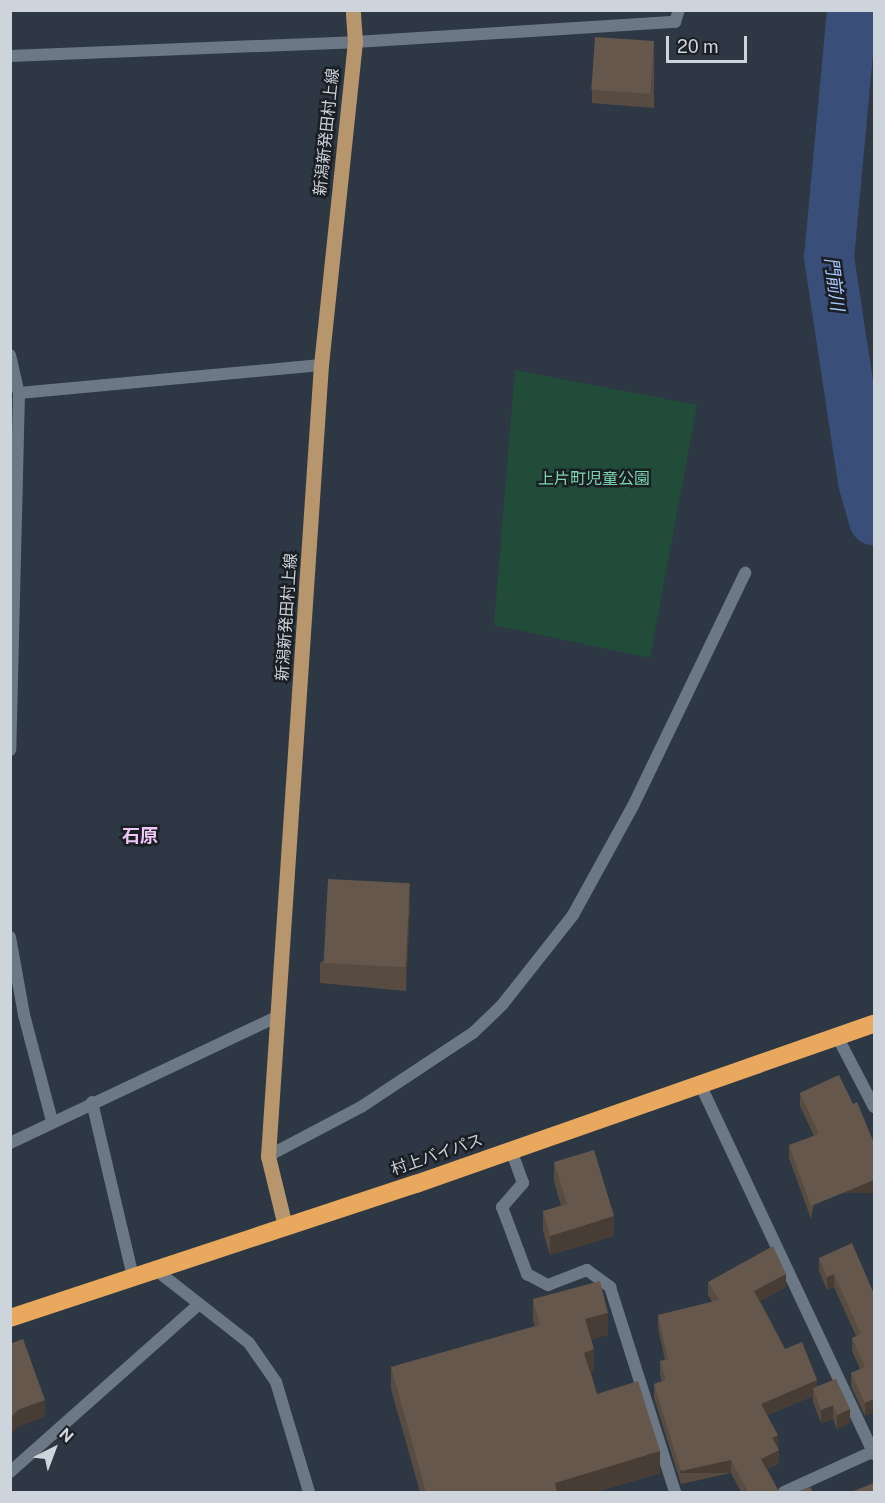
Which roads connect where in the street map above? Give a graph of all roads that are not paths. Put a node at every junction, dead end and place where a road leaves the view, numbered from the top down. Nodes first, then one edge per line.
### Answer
1 (353, 10) edge
2 (679, 10) edge
3 (355, 42) junction
4 (10, 56) edge
5 (10, 356) edge
6 (321, 365) junction
7 (19, 393) junction
8 (745, 573) dead end
9 (12, 667) edge
10 (10, 750) edge
11 (10, 937) edge
12 (278, 1017) junction
13 (874, 1024) edge
14 (837, 1036) junction
15 (700, 1084) junction
16 (92, 1102) junction
17 (874, 1107) edge
18 (52, 1121) junction
19 (10, 1143) edge
20 (511, 1150) junction
21 (268, 1156) junction
22 (285, 1226) junction
23 (156, 1270) junction
24 (133, 1277) junction
25 (199, 1304) junction
26 (10, 1318) edge
27 (874, 1452) edge
28 (10, 1472) edge
29 (309, 1492) edge
30 (675, 1492) edge
31 (784, 1492) edge

1 - 3 main road, 新潟新発田村上線
2 - 3 street
3 - 4 street
3 - 6 main road, 新潟新発田村上線
5 - 7 street
6 - 7 street
6 - 12 main road, 新潟新発田村上線
7 - 9 street
8 - 21 street
9 - 10 street
11 - 18 street
12 - 16 street
12 - 21 main road, 新潟新発田村上線
13 - 14 highway, 村上バイパス
14 - 15 highway, 村上バイパス
14 - 17 street
15 - 20 highway, 村上バイパス
15 - 27 street
16 - 18 street
16 - 24 street
18 - 19 street
20 - 22 highway, 村上バイパス
20 - 30 street
21 - 22 main road, 新潟新発田村上線
22 - 23 highway, 村上バイパス
23 - 24 highway, 村上バイパス
23 - 25 street
24 - 26 highway, 村上バイパス
25 - 28 street
25 - 29 street
27 - 31 street

